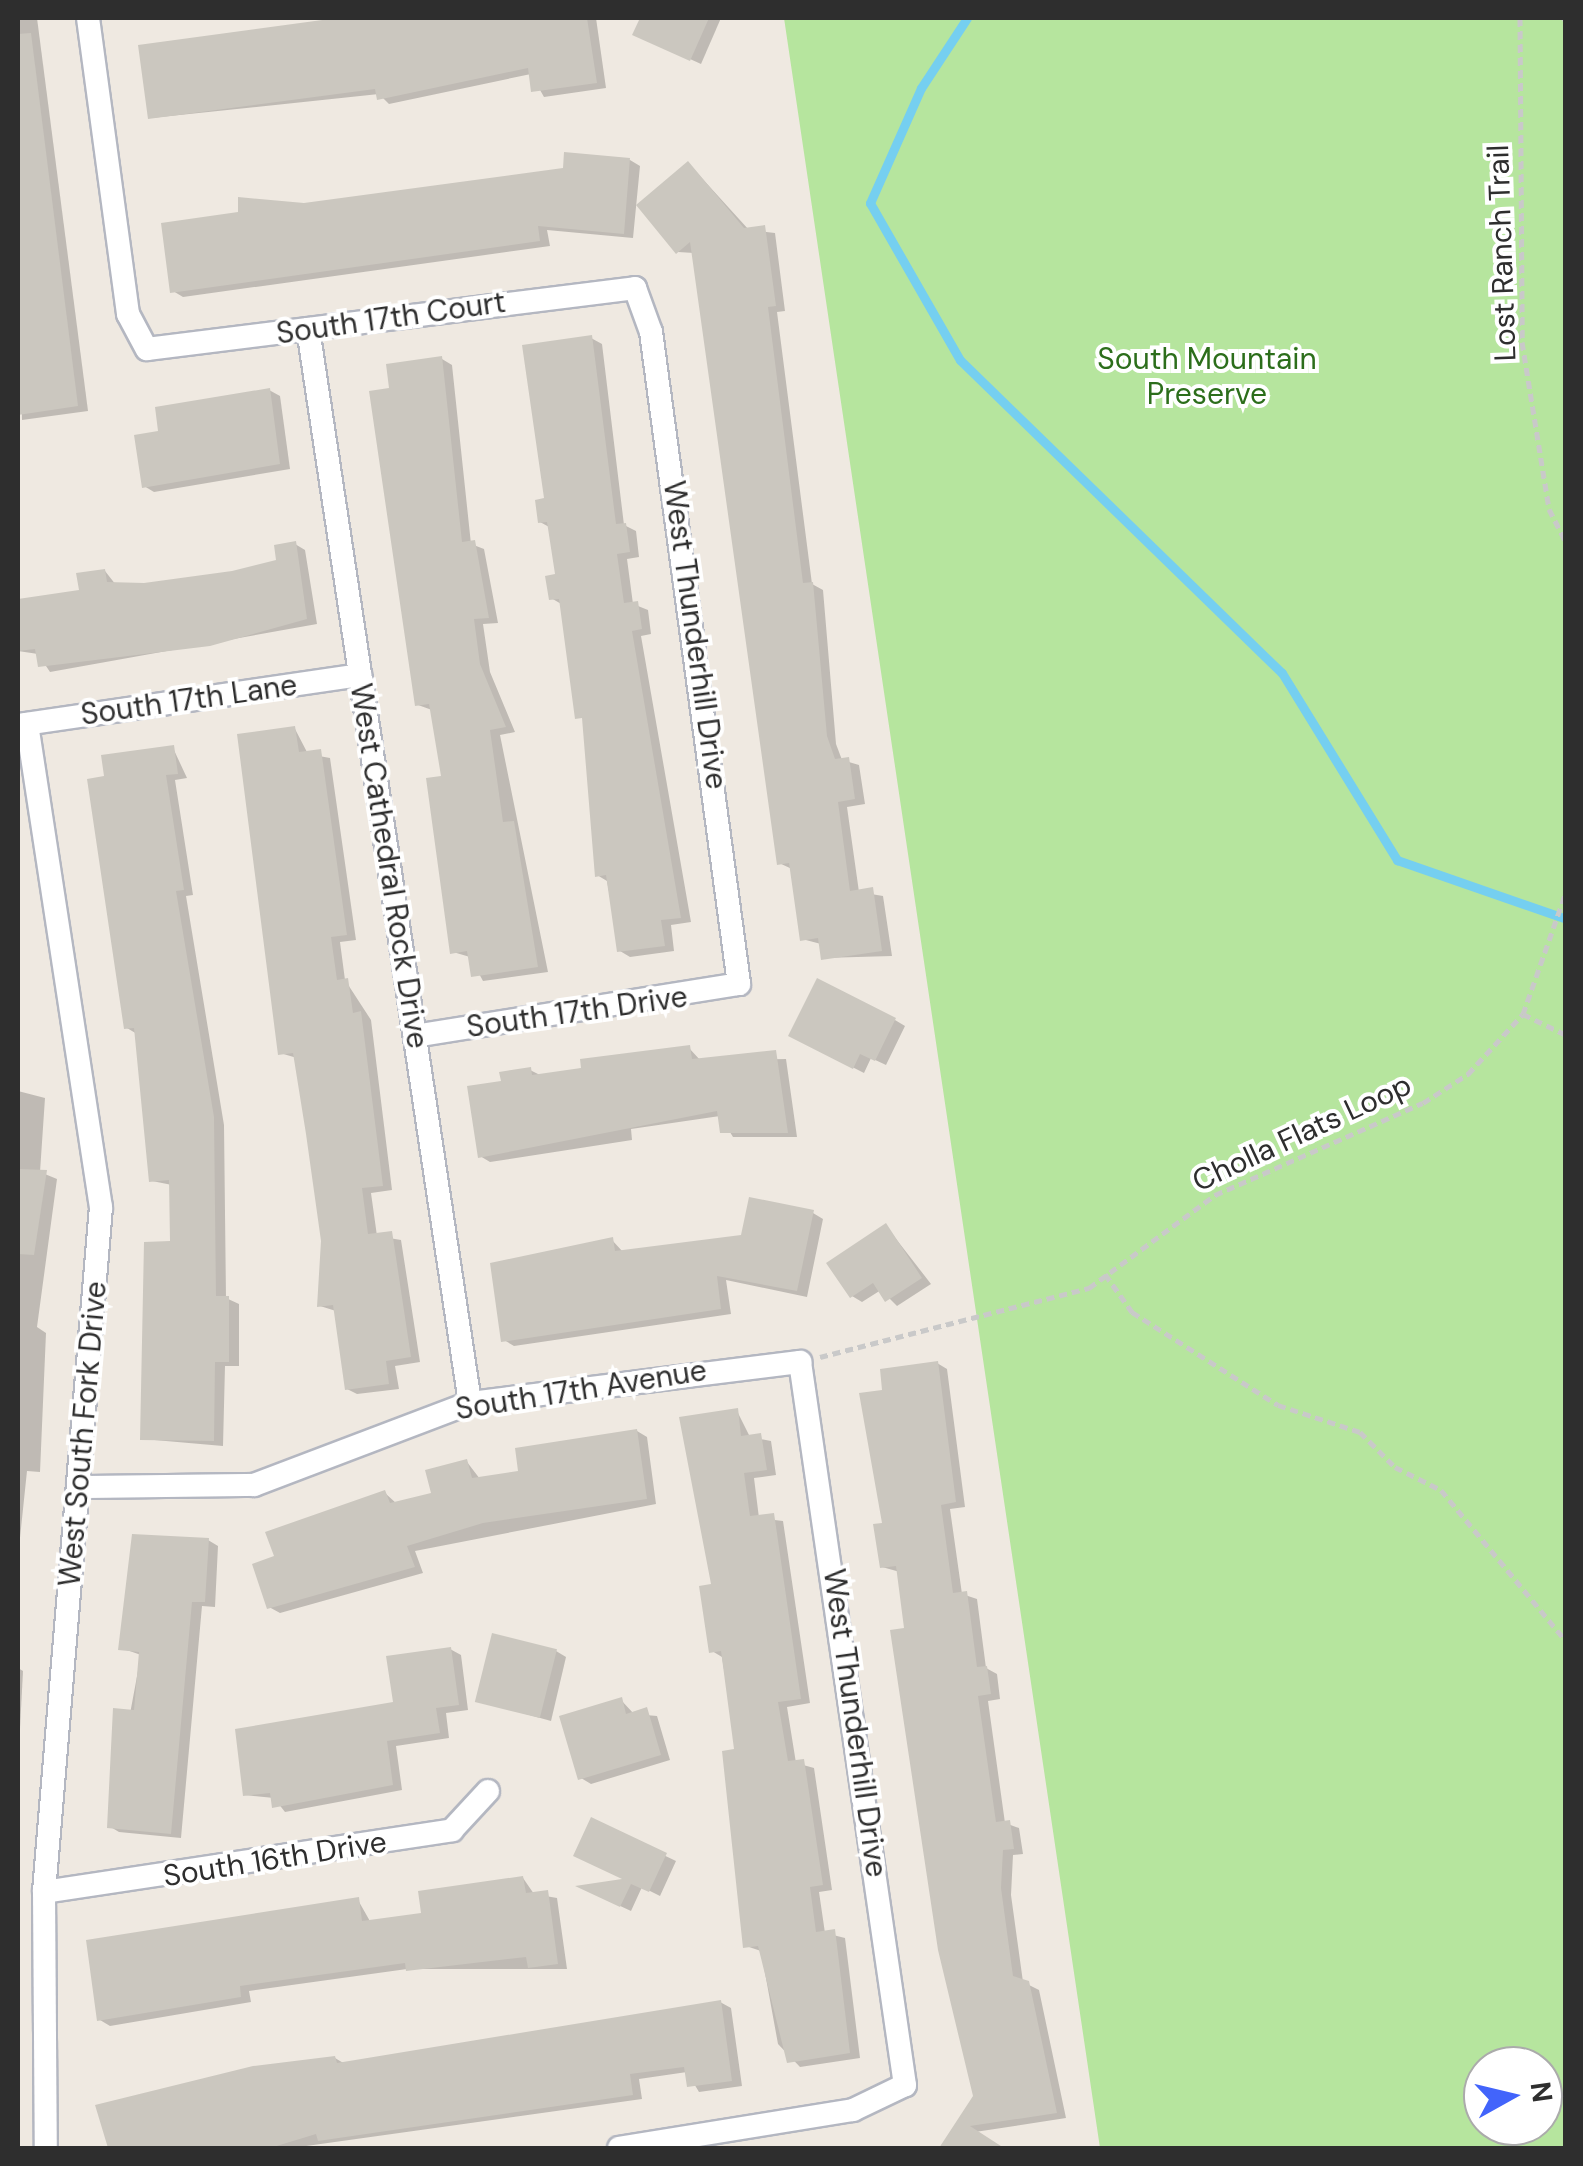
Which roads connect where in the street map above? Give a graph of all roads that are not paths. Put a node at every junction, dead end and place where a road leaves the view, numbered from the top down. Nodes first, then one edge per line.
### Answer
1 (88, 18) edge
2 (635, 288) joint
3 (308, 329) junction
4 (360, 675) junction
5 (22, 724) edge
6 (739, 984) joint
7 (415, 1036) junction
8 (800, 1362) joint
9 (470, 1403) junction
10 (78, 1487) junction
11 (488, 1791) dead end
12 (44, 1892) junction
13 (46, 2148) edge
14 (619, 2148) edge

1 - 3 street, South 17th Court
2 - 3 street, South 17th Court
2 - 6 street, West Thunderhill Drive
3 - 4 street, West Cathedral Rock Drive
4 - 5 street, South 17th Lane
4 - 7 street, West Cathedral Rock Drive
5 - 10 street, West South Fork Drive
6 - 7 street, South 17th Drive
7 - 9 street, West Cathedral Rock Drive
8 - 9 street, South 17th Avenue
8 - 14 street, West Thunderhill Drive
9 - 10 street, South 17th Avenue
10 - 12 street, West South Fork Drive
11 - 12 street, South 16th Drive
12 - 13 street, West South Fork Drive

